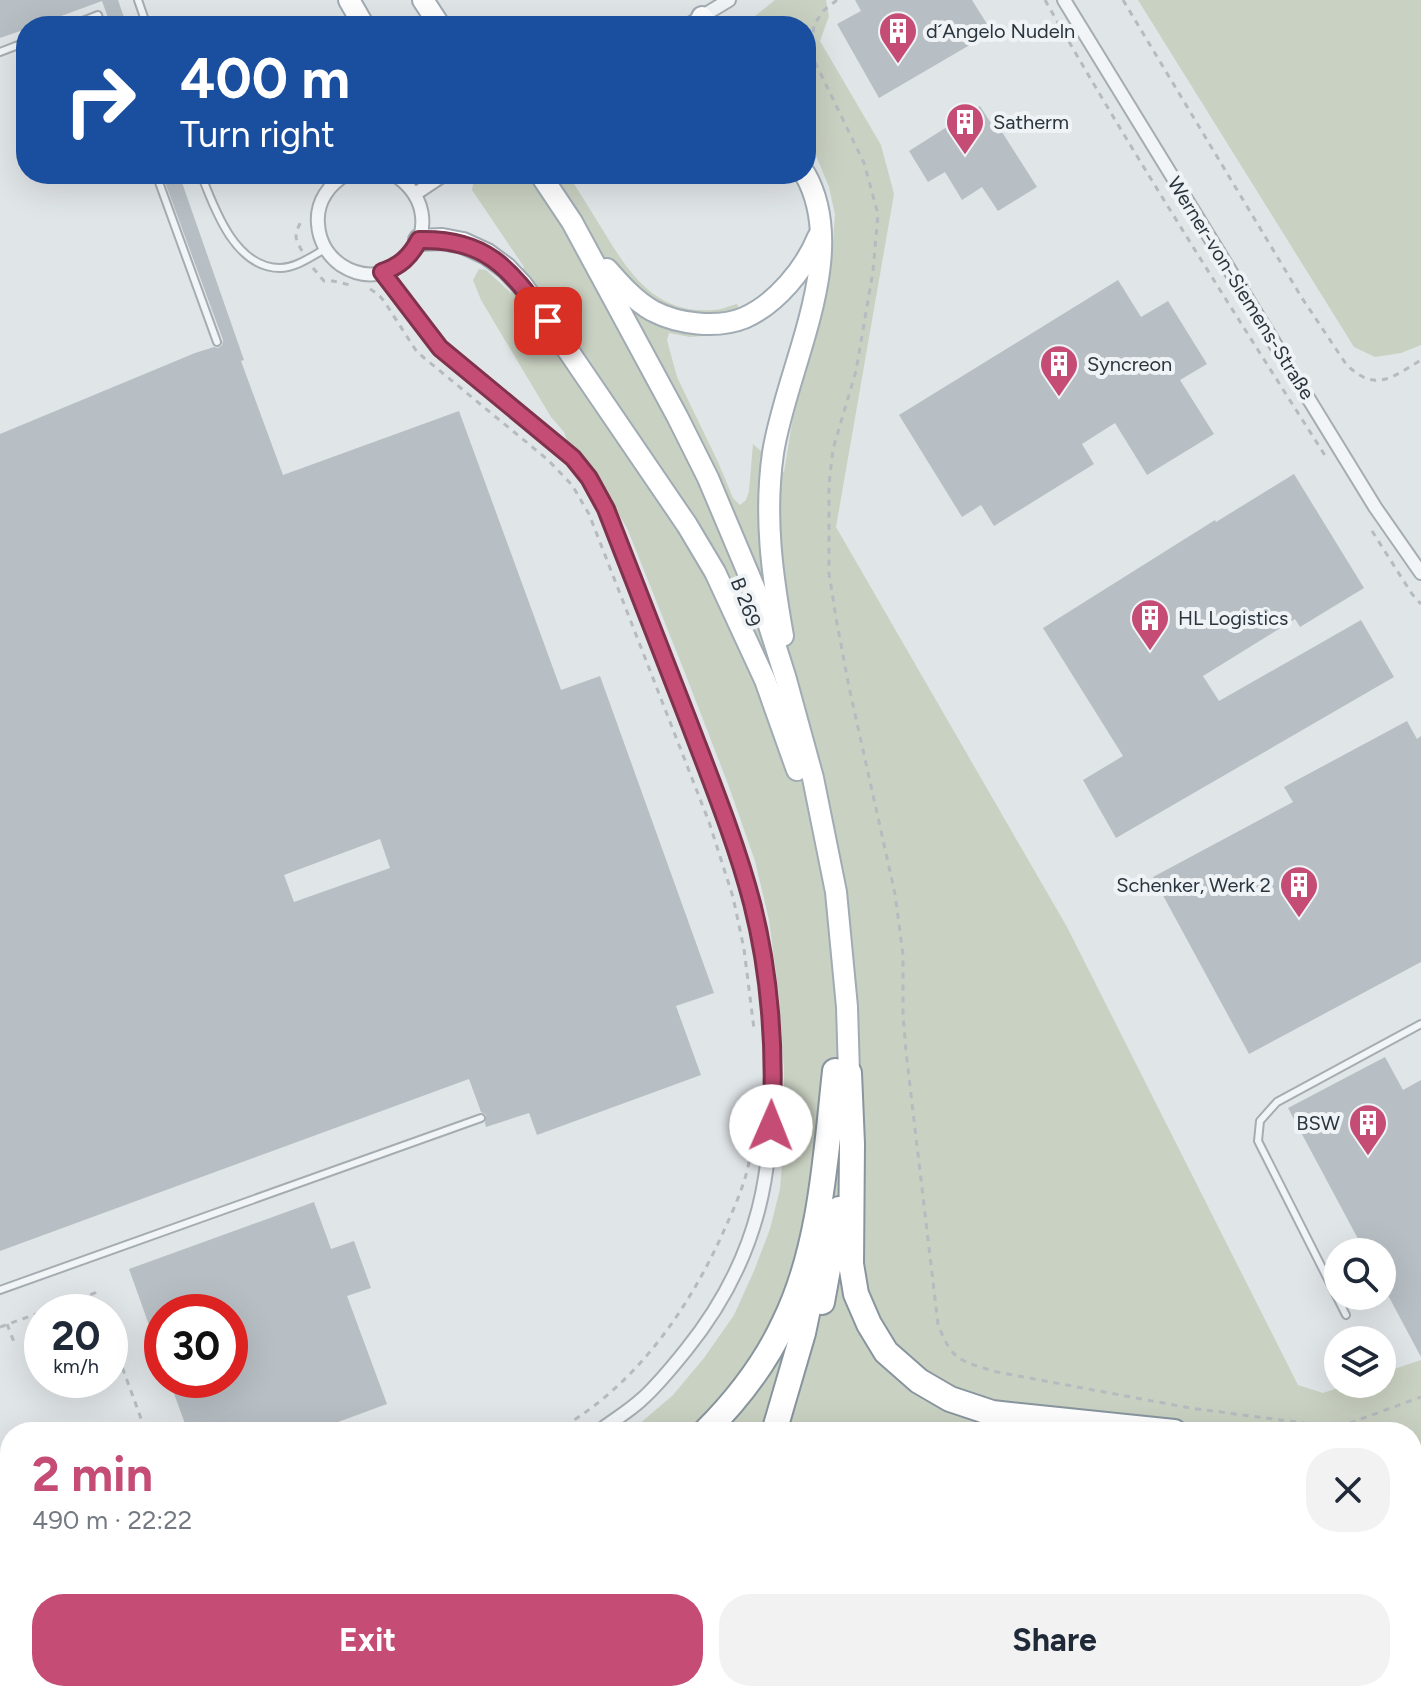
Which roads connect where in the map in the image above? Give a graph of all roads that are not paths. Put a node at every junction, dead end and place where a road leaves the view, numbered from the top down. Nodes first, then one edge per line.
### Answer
1 (729, 0) edge
2 (1064, 0) edge
3 (708, 16) edge
4 (160, 184) edge
5 (205, 184) edge
6 (333, 184) edge
7 (407, 184) edge
8 (430, 184) edge
9 (537, 184) edge
10 (547, 184) edge
11 (809, 184) edge
12 (415, 194) junction
13 (572, 222) junction
14 (822, 225) junction
15 (419, 240) junction
16 (325, 249) junction
17 (382, 272) junction
18 (217, 342) dead end
19 (1421, 573) edge
20 (805, 774) junction
21 (1421, 1024) edge
22 (842, 1072) junction
23 (481, 1118) dead end
24 (0, 1290) edge
25 (1346, 1315) dead end
26 (611, 1422) edge
27 (715, 1422) edge
28 (777, 1422) edge
29 (790, 1422) edge
30 (1078, 1422) edge

1 - 3 street
2 - 19 street, Werner-von-Siemens-Straße
4 - 18 lane
5 - 16 lane
6 - 16 street
7 - 12 street
8 - 12 street
9 - 20 main road, B 269 / B 269
10 - 13 main road
11 - 14 main road
12 - 15 street
13 - 14 main road
13 - 20 main road
14 - 20 main road
15 - 17 street
15 - 20 main road
16 - 17 street
17 - 26 street
20 - 22 main road, B 269 / B 269
21 - 25 lane
22 - 27 highway
22 - 28 highway
22 - 29 highway
22 - 30 highway
23 - 24 lane

